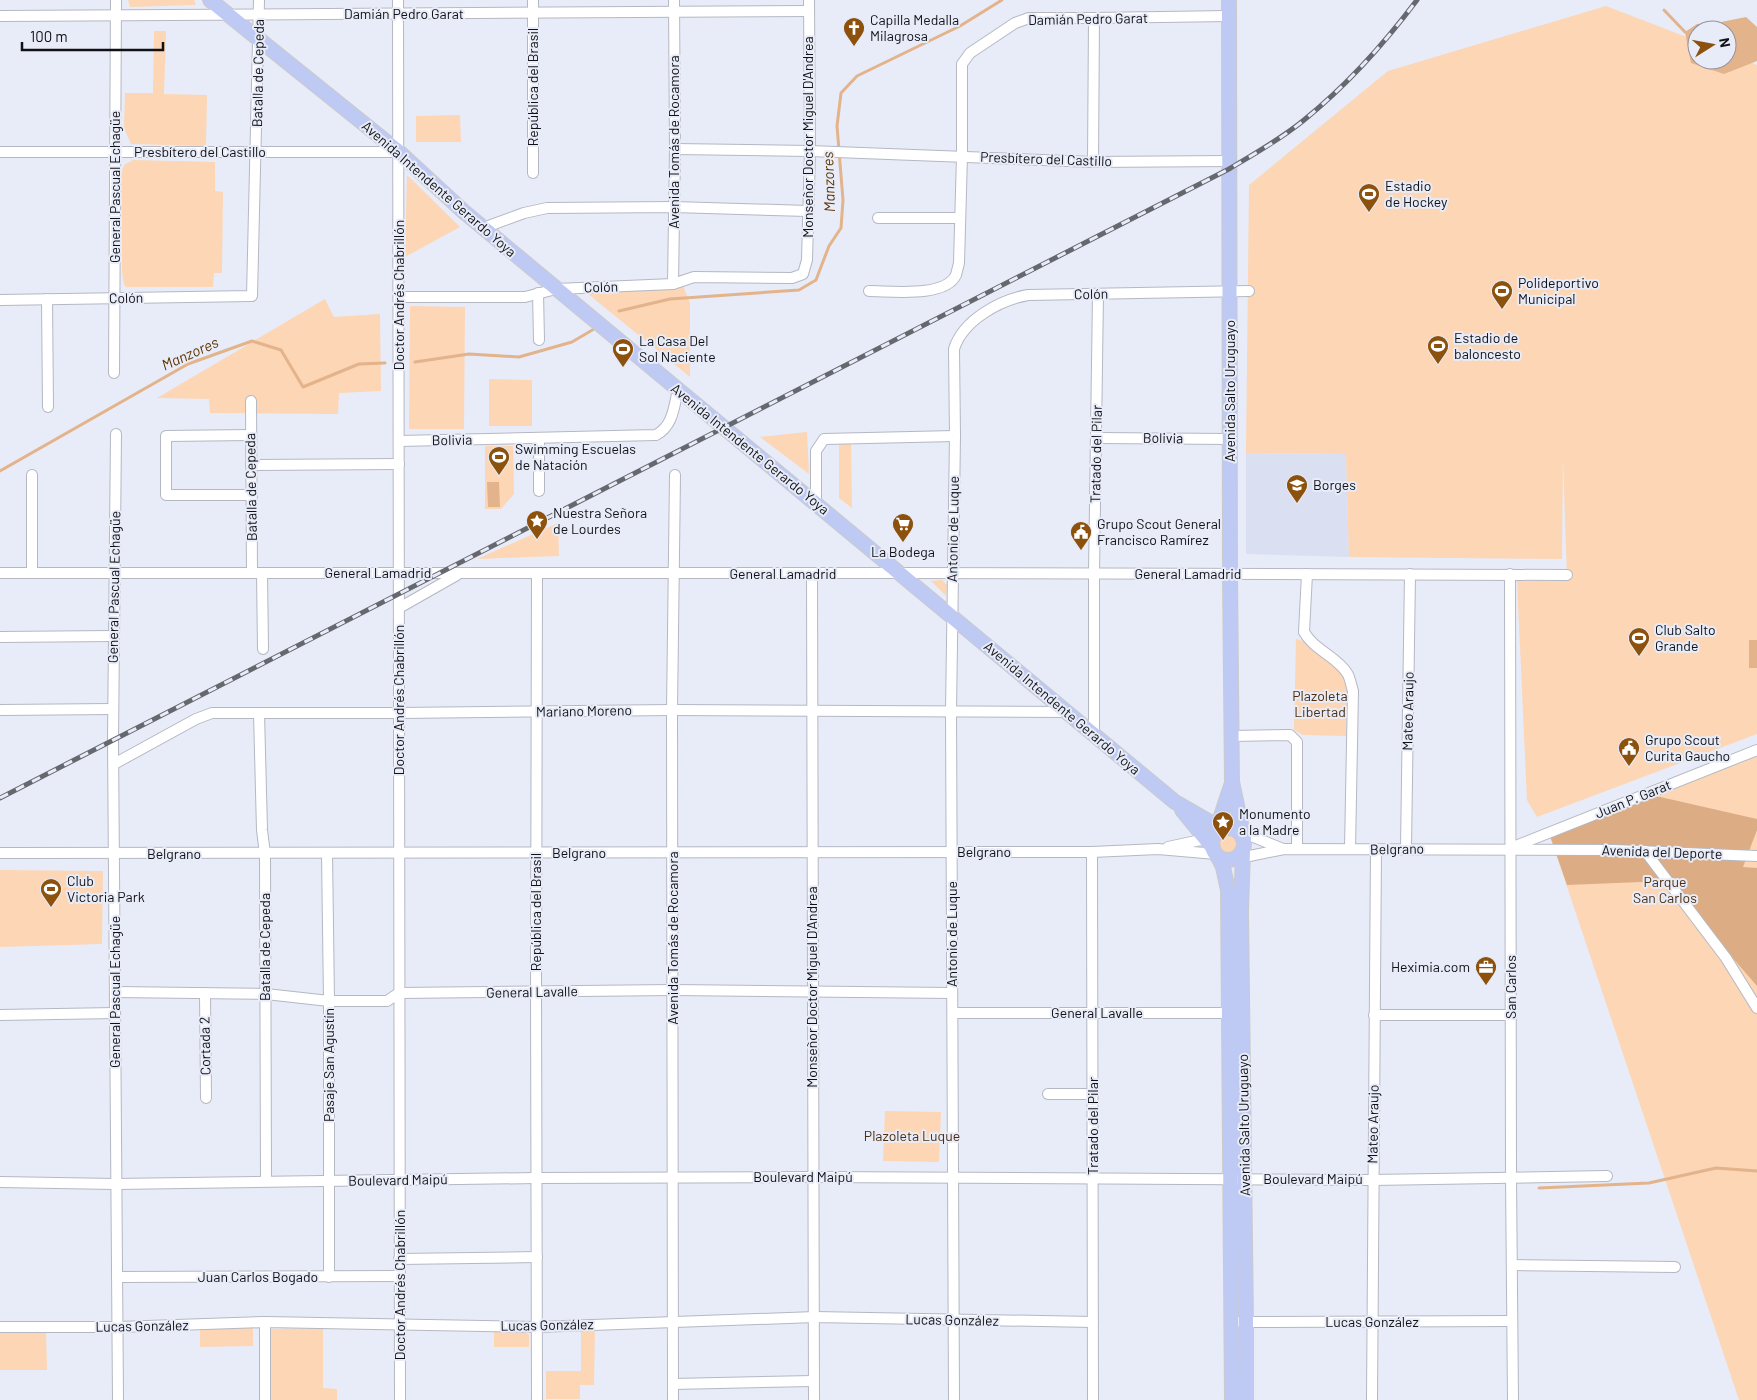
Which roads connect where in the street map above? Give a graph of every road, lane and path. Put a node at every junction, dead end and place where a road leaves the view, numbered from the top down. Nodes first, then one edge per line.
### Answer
1 (116, 0) edge
2 (210, 0) edge
3 (259, 0) edge
4 (398, 0) edge
5 (534, 0) edge
6 (674, 0) edge
7 (809, 0) edge
8 (1229, 0) edge
9 (809, 11) junction
10 (674, 12) junction
11 (533, 13) junction
12 (228, 14) junction
13 (259, 14) junction
14 (398, 14) junction
15 (116, 15) junction
16 (0, 16) edge
17 (1229, 16) junction
18 (1094, 18) junction
19 (259, 39) junction
20 (676, 149) junction
21 (810, 151) junction
22 (0, 152) edge
23 (115, 152) junction
24 (256, 152) junction
25 (399, 152) junction
26 (962, 156) junction
27 (1229, 161) junction
28 (1093, 162) junction
29 (533, 173) dead end
30 (674, 207) junction
31 (808, 211) junction
32 (878, 218) dead end
33 (960, 218) junction
34 (483, 228) junction
35 (803, 274) joint
36 (673, 284) junction
37 (556, 289) junction
38 (869, 291) dead end
39 (1230, 291) junction
40 (1249, 291) dead end
41 (538, 293) junction
42 (1098, 294) junction
43 (252, 296) joint
44 (398, 297) junction
45 (115, 298) junction
46 (47, 299) junction
47 (0, 300) edge
48 (539, 340) dead end
49 (954, 349) joint
50 (114, 373) dead end
51 (678, 389) junction
52 (251, 401) dead end
53 (48, 407) dead end
54 (116, 434) dead end
55 (251, 435) junction
56 (954, 436) junction
57 (1096, 438) junction
58 (539, 439) junction
59 (1230, 439) junction
60 (399, 441) junction
61 (399, 464) junction
62 (252, 465) junction
63 (32, 475) dead end
64 (675, 476) dead end
65 (539, 491) dead end
66 (252, 495) junction
67 (816, 503) junction
68 (0, 573) edge
69 (32, 573) junction
70 (114, 573) junction
71 (901, 573) junction
72 (257, 574) junction
73 (399, 574) junction
74 (458, 574) junction
75 (537, 574) junction
76 (674, 574) junction
77 (812, 574) junction
78 (952, 574) junction
79 (1094, 574) junction
80 (1307, 574) junction
81 (1410, 574) junction
82 (1510, 574) junction
83 (1230, 575) junction
84 (1567, 575) dead end
85 (399, 608) junction
86 (952, 617) junction
87 (0, 636) edge
88 (113, 636) junction
89 (263, 649) dead end
90 (113, 709) junction
91 (0, 710) edge
92 (672, 710) junction
93 (812, 711) junction
94 (951, 711) junction
95 (537, 712) junction
96 (1067, 712) junction
97 (260, 713) junction
98 (399, 714) junction
99 (1094, 734) junction
100 (1232, 736) junction
101 (1757, 750) edge
102 (114, 764) junction
103 (1232, 782) junction
104 (1215, 840) junction
105 (1240, 844) junction
106 (1406, 848) junction
107 (1510, 848) junction
108 (1158, 849) junction
109 (1284, 849) junction
110 (1297, 849) junction
111 (1350, 849) junction
112 (1376, 849) junction
113 (1568, 850) joint
114 (1645, 851) junction
115 (952, 852) junction
116 (1092, 852) junction
117 (0, 853) edge
118 (536, 853) junction
119 (672, 853) junction
120 (812, 853) junction
121 (114, 854) junction
122 (265, 854) junction
123 (327, 854) junction
124 (399, 854) junction
125 (1757, 856) edge
126 (673, 990) junction
127 (813, 991) junction
128 (115, 992) junction
129 (536, 992) junction
130 (204, 993) junction
131 (399, 993) junction
132 (952, 993) junction
133 (266, 994) junction
134 (329, 1001) junction
135 (1757, 1008) edge
136 (114, 1013) junction
137 (952, 1013) junction
138 (1093, 1013) junction
139 (1236, 1013) junction
140 (0, 1015) edge
141 (1374, 1015) junction
142 (1511, 1015) junction
143 (1048, 1094) dead end
144 (1093, 1094) junction
145 (206, 1098) dead end
146 (1607, 1176) dead end
147 (812, 1177) junction
148 (952, 1177) junction
149 (1094, 1177) junction
150 (1511, 1177) junction
151 (536, 1178) junction
152 (672, 1178) junction
153 (1230, 1179) junction
154 (1244, 1179) junction
155 (399, 1180) junction
156 (1372, 1180) junction
157 (328, 1181) junction
158 (0, 1182) edge
159 (266, 1182) junction
160 (115, 1184) junction
161 (400, 1258) junction
162 (537, 1258) junction
163 (1512, 1265) junction
164 (1675, 1267) dead end
165 (329, 1276) junction
166 (400, 1276) junction
167 (117, 1277) junction
168 (814, 1317) junction
169 (954, 1320) junction
170 (1512, 1321) junction
171 (265, 1322) junction
172 (672, 1322) junction
173 (1093, 1322) junction
174 (1232, 1322) junction
175 (1246, 1322) junction
176 (1373, 1323) junction
177 (401, 1324) junction
178 (0, 1327) edge
179 (118, 1327) junction
180 (537, 1327) junction
181 (814, 1382) junction
182 (673, 1384) junction
183 (118, 1400) edge
184 (264, 1400) edge
185 (400, 1400) edge
186 (537, 1400) edge
187 (673, 1400) edge
188 (814, 1400) edge
189 (954, 1400) edge
190 (1093, 1400) edge
191 (1232, 1400) edge
192 (1246, 1400) edge
193 (1372, 1400) edge
194 (1513, 1400) edge

1 - 15 street, General Pascual Echagüe
2 - 12 main road, Avenida Intendente Gerardo Yoya
3 - 13 street, Batalla de Cepeda
4 - 14 street, Doctor Andrés Chabrillón
5 - 11 street, República del Brasil
6 - 10 street, Avenida Tomás de Rocamora
7 - 9 street, Monseñor Doctor Miguel D'Andrea
8 - 17 main road, Avenida Salto Uruguayo
9 - 10 street, Damián Pedro Garat
9 - 21 street, Monseñor Doctor Miguel D'Andrea
10 - 11 street, Damián Pedro Garat
10 - 20 street, Avenida Tomás de Rocamora
11 - 14 street, Damián Pedro Garat
11 - 29 street, República del Brasil
12 - 13 street, Damián Pedro Garat
12 - 15 street, Damián Pedro Garat
12 - 19 main road, Avenida Intendente Gerardo Yoya
13 - 14 street, Damián Pedro Garat
13 - 19 street, Batalla de Cepeda
14 - 25 street, Doctor Andrés Chabrillón
15 - 16 street, Damián Pedro Garat
15 - 23 street, General Pascual Echagüe
17 - 18 street, Damián Pedro Garat
17 - 27 main road, Avenida Salto Uruguayo
18 - 26 street, Damián Pedro Garat
18 - 28 street
19 - 24 street, Batalla de Cepeda
19 - 25 main road, Avenida Intendente Gerardo Yoya
20 - 21 street
20 - 30 street, Avenida Tomás de Rocamora
21 - 26 street, Presbítero del Castillo
21 - 31 street, Monseñor Doctor Miguel D'Andrea
22 - 23 street, Presbítero del Castillo
23 - 24 street, Presbítero del Castillo
23 - 45 street, General Pascual Echagüe
24 - 25 street, Presbítero del Castillo
24 - 43 street, Batalla de Cepeda
25 - 34 main road, Avenida Intendente Gerardo Yoya
25 - 44 street, Doctor Andrés Chabrillón
26 - 28 street, Presbítero del Castillo
26 - 33 street
27 - 28 street, Presbítero del Castillo
27 - 39 main road, Avenida Salto Uruguayo
30 - 31 street
30 - 34 street
30 - 36 street, Avenida Tomás de Rocamora
31 - 35 street, Monseñor Doctor Miguel D'Andrea
32 - 33 street
33 - 38 street
34 - 37 main road, Avenida Intendente Gerardo Yoya
35 - 36 street, Colón
36 - 37 street, Colón
37 - 41 street, Colón
37 - 51 main road, Avenida Intendente Gerardo Yoya
39 - 40 street, Colón
39 - 42 street, Colón
39 - 59 main road, Avenida Salto Uruguayo
41 - 44 street, Colón
41 - 48 street
42 - 49 street, Colón
42 - 57 street, Tratado del Pilar
43 - 45 street, Colón
44 - 60 street, Doctor Andrés Chabrillón
45 - 46 street, Colón
45 - 50 street, General Pascual Echagüe
46 - 47 street, Colón
46 - 53 street
49 - 56 street, Antonio de Luque
51 - 58 street, Bolivia
51 - 67 main road, Avenida Intendente Gerardo Yoya
52 - 55 street, Batalla de Cepeda
54 - 70 street, General Pascual Echagüe
55 - 62 street, Batalla de Cepeda
55 - 66 street
56 - 67 street
56 - 78 street, Antonio de Luque
57 - 59 street, Bolivia
57 - 79 street, Tratado del Pilar
58 - 60 street, Bolivia
58 - 65 street
59 - 83 main road, Avenida Salto Uruguayo
60 - 61 street, Doctor Andrés Chabrillón
61 - 62 street
61 - 73 street, Doctor Andrés Chabrillón
62 - 66 street, Batalla de Cepeda
63 - 69 street
64 - 76 street, Avenida Tomás de Rocamora
66 - 72 street, Batalla de Cepeda
67 - 71 main road, Avenida Intendente Gerardo Yoya
68 - 69 street, General Lamadrid
69 - 70 street, General Lamadrid
70 - 72 street, General Lamadrid
70 - 88 street, General Pascual Echagüe
71 - 77 street, General Lamadrid
71 - 78 street, General Lamadrid
71 - 86 main road, Avenida Intendente Gerardo Yoya
72 - 73 street, General Lamadrid
72 - 89 street, Batalla de Cepeda
73 - 74 street, General Lamadrid
73 - 85 street, Doctor Andrés Chabrillón
74 - 75 street, General Lamadrid
74 - 85 street
75 - 76 street, General Lamadrid
75 - 95 street, República del Brasil
76 - 77 street, General Lamadrid
76 - 92 street, Avenida Tomás de Rocamora
77 - 93 street, Monseñor Doctor Miguel D'Andrea
78 - 79 street, General Lamadrid
78 - 86 street, Antonio de Luque
79 - 83 street, General Lamadrid
79 - 99 street, Tratado del Pilar
80 - 81 street, General Lamadrid
80 - 83 street, General Lamadrid
80 - 111 street
81 - 82 street, General Lamadrid
81 - 106 street, Mateo Araujo
82 - 84 street, General Lamadrid
82 - 107 street, San Carlos
83 - 100 main road, Avenida Salto Uruguayo
85 - 98 street, Doctor Andrés Chabrillón
86 - 94 street, Antonio de Luque
86 - 96 main road, Avenida Intendente Gerardo Yoya
87 - 88 street
88 - 90 street, General Pascual Echagüe
90 - 91 street
90 - 102 street, General Pascual Echagüe
92 - 93 street, Mariano Moreno
92 - 95 street, Mariano Moreno
92 - 119 street, Avenida Tomás de Rocamora
93 - 94 street, Mariano Moreno
93 - 120 street, Monseñor Doctor Miguel D'Andrea
94 - 96 street, Mariano Moreno
94 - 115 street, Antonio de Luque
95 - 98 street, Mariano Moreno
95 - 118 street, República del Brasil
96 - 99 main road, Avenida Intendente Gerardo Yoya
97 - 98 street, Mariano Moreno
97 - 102 street, Mariano Moreno
97 - 122 street, Batalla de Cepeda
98 - 124 street, Doctor Andrés Chabrillón
99 - 104 main road, Avenida Intendente Gerardo Yoya
100 - 103 main road, Avenida Salto Uruguayo
100 - 110 street
101 - 107 street, Juan P. Garat
102 - 121 street, General Pascual Echagüe
103 - 104 main road, Avenida Salto Uruguayo
103 - 105 main road, Avenida Salto Uruguayo
104 - 105 main road
104 - 105 main road
104 - 108 street, Belgrano
104 - 108 street, Belgrano
104 - 139 main road, Avenida Salto Uruguayo
105 - 109 street, Belgrano
105 - 109 street, Belgrano
105 - 139 main road, Avenida Salto Uruguayo
106 - 107 street, Belgrano
106 - 112 street, Belgrano
107 - 113 street, Belgrano
107 - 142 street, San Carlos
108 - 116 street, Belgrano
109 - 110 street, Belgrano
110 - 111 street, Belgrano
111 - 112 street, Belgrano
112 - 141 street, Mateo Araujo
113 - 114 street, Avenida del Deporte
114 - 125 street, Avenida del Deporte
114 - 135 street
115 - 116 street, Belgrano
115 - 120 street, Belgrano
115 - 132 street, Antonio de Luque
116 - 138 street, Tratado del Pilar
117 - 121 street, Belgrano
118 - 119 street, Belgrano
118 - 124 street, Belgrano
118 - 129 street, República del Brasil
119 - 120 street, Belgrano
119 - 126 street, Avenida Tomás de Rocamora
120 - 127 street, Monseñor Doctor Miguel D'Andrea
121 - 122 street, Belgrano
121 - 128 street, General Pascual Echagüe
122 - 123 street, Belgrano
122 - 133 street, Batalla de Cepeda
123 - 124 street, Belgrano
123 - 134 street, Pasaje San Agustín
124 - 131 street, Doctor Andrés Chabrillón
126 - 127 street, General Lavalle
126 - 129 street, General Lavalle
126 - 152 street, Avenida Tomás de Rocamora
127 - 132 street, General Lavalle
127 - 147 street, Monseñor Doctor Miguel D'Andrea
128 - 130 street, General Lavalle
128 - 136 street, General Pascual Echagüe
129 - 131 street, General Lavalle
129 - 151 street, República del Brasil
130 - 133 street, General Lavalle
130 - 145 street, Cortada 2
131 - 134 street, General Lavalle
131 - 155 street, Doctor Andrés Chabrillón
132 - 137 street, Antonio de Luque
133 - 134 street, General Lavalle
133 - 159 street, Batalla de Cepeda
134 - 157 street, Pasaje San Agustín
136 - 140 street
136 - 160 street, General Pascual Echagüe
137 - 138 street, General Lavalle
137 - 148 street, Antonio de Luque
138 - 139 street, General Lavalle
138 - 144 street, Tratado del Pilar
139 - 153 main road, Avenida Salto Uruguayo
139 - 154 main road, Avenida Salto Uruguayo
141 - 142 street
141 - 156 street, Mateo Araujo
142 - 150 street, San Carlos
143 - 144 street
144 - 149 street, Tratado del Pilar
146 - 150 street, Boulevard Maipú
147 - 148 street, Boulevard Maipú
147 - 152 street, Boulevard Maipú
147 - 168 street, Monseñor Doctor Miguel D'Andrea
148 - 149 street, Boulevard Maipú
148 - 169 street, Antonio de Luque
149 - 153 street, Boulevard Maipú
149 - 173 street, Tratado del Pilar
150 - 156 street, Boulevard Maipú
150 - 163 street, San Carlos
151 - 152 street, Boulevard Maipú
151 - 155 street, Boulevard Maipú
151 - 162 street, República del Brasil
152 - 172 street, Avenida Tomás de Rocamora
153 - 154 street, Boulevard Maipú
153 - 174 main road, Avenida Salto Uruguayo
154 - 156 street, Boulevard Maipú
154 - 175 main road, Avenida Salto Uruguayo
155 - 157 street, Boulevard Maipú
155 - 161 street, Doctor Andrés Chabrillón
156 - 176 street, Mateo Araujo
157 - 159 street, Boulevard Maipú
157 - 165 street, Pasaje San Agustín
158 - 160 street, Boulevard Maipú
159 - 160 street, Boulevard Maipú
160 - 167 street, General Pascual Echagüe
161 - 162 street
161 - 166 street, Doctor Andrés Chabrillón
162 - 180 street, República del Brasil
163 - 164 street
163 - 170 street, San Carlos
165 - 166 street, Juan Carlos Bogado
165 - 167 street, Juan Carlos Bogado
166 - 177 street, Doctor Andrés Chabrillón
167 - 179 street, General Pascual Echagüe
168 - 169 street, Lucas González
168 - 172 street, Lucas González
168 - 181 street, Monseñor Doctor Miguel D'Andrea
169 - 173 street, Lucas González
169 - 189 street, Antonio de Luque
170 - 176 street, Lucas González
170 - 194 street, San Carlos
171 - 177 street, Lucas González
171 - 179 street, Lucas González
171 - 184 street
172 - 180 street, Lucas González
172 - 182 street, Avenida Tomás de Rocamora
173 - 190 street, Tratado del Pilar
174 - 175 street, Lucas González
174 - 191 main road, Avenida Salto Uruguayo
175 - 176 street, Lucas González
175 - 192 main road, Avenida Salto Uruguayo
176 - 193 street, Mateo Araujo
177 - 180 street, Lucas González
177 - 185 street, Doctor Andrés Chabrillón
178 - 179 street, Lucas González
179 - 183 street, General Pascual Echagüe
180 - 186 street, República del Brasil
181 - 182 street
181 - 188 street, Monseñor Doctor Miguel D'Andrea
182 - 187 street, Avenida Tomás de Rocamora

